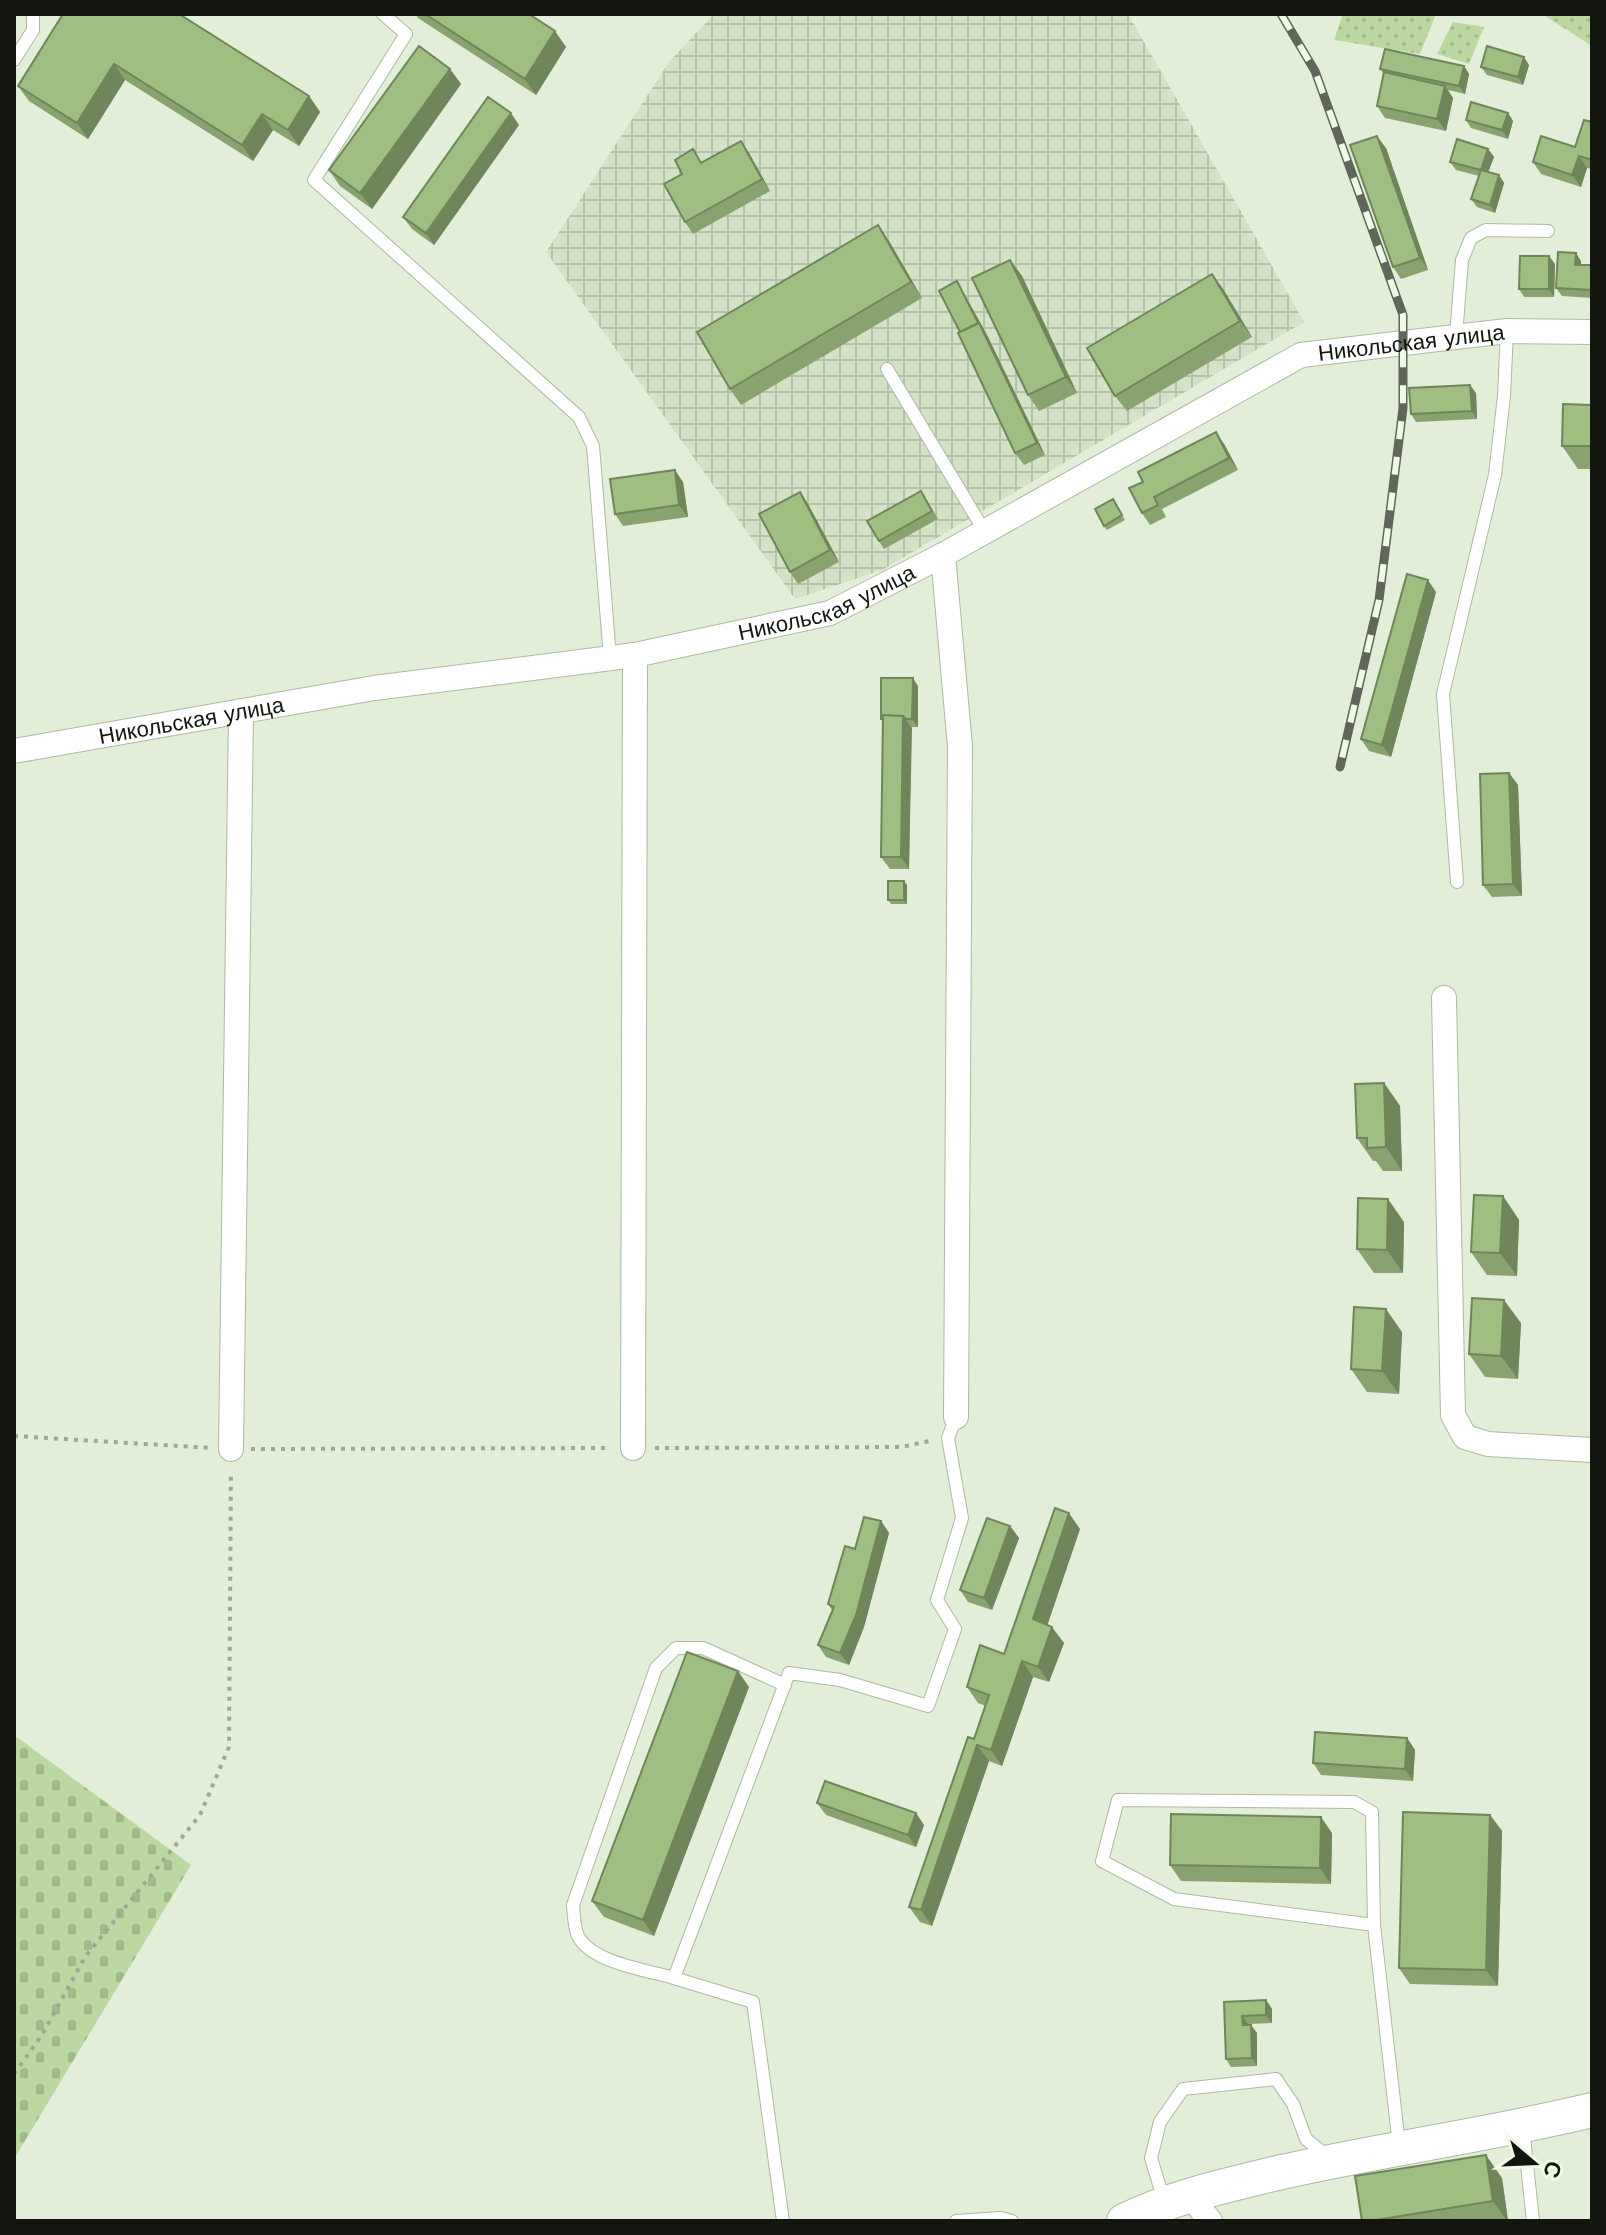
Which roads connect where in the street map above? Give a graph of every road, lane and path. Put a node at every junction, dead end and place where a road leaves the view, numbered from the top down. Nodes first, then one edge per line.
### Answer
1 (33, 14) edge
2 (383, 14) edge
3 (14, 60) edge
4 (1548, 231) dead end
5 (1507, 331) junction
6 (1592, 332) edge
7 (1456, 336) junction
8 (887, 369) dead end
9 (985, 532) junction
10 (943, 555) junction
11 (635, 655) junction
12 (610, 658) junction
13 (241, 711) junction
14 (14, 751) edge
15 (1457, 882) dead end
16 (1444, 998) dead end
17 (952, 1427) junction
18 (14, 1436) edge
19 (633, 1448) junction
20 (231, 1449) junction
21 (1592, 1450) edge
22 (785, 1685) junction
23 (1374, 1925) junction
24 (674, 1978) junction
25 (14, 2074) edge
26 (1592, 2110) edge
27 (1523, 2127) junction
28 (1399, 2149) junction
29 (1331, 2160) junction
30 (1177, 2198) junction
31 (783, 2221) edge
32 (956, 2221) edge
33 (1012, 2221) edge
34 (1124, 2221) edge
35 (1210, 2221) edge
36 (1533, 2221) edge

1 - 3 lane
2 - 12 lane
4 - 7 lane
5 - 6 street, Никольская улица
5 - 7 street, Никольская улица
5 - 15 lane
7 - 9 street, Никольская улица
8 - 9 lane
9 - 10 street, Никольская улица
10 - 11 street, Никольская улица
10 - 17 street
11 - 12 street, Никольская улица
11 - 19 street
12 - 13 street, Никольская улица
13 - 14 street, Никольская улица
13 - 20 street
16 - 21 street
17 - 19 path
17 - 22 lane
18 - 20 path
19 - 20 path
20 - 25 path
22 - 24 lane
22 - 24 lane
23 - 23 lane
23 - 28 lane
24 - 31 lane
26 - 27 main road
27 - 28 main road
27 - 36 lane
28 - 29 main road
29 - 30 main road
29 - 30 lane
30 - 34 main road
30 - 35 street
32 - 33 lane

